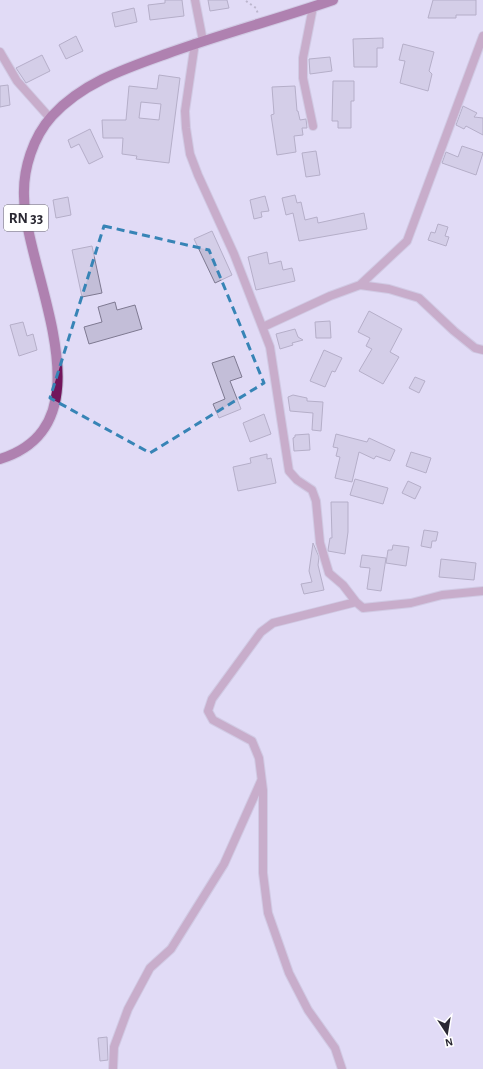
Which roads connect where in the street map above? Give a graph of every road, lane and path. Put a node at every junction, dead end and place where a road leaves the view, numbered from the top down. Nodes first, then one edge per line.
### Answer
1 (195, 0) edge
2 (333, 0) edge
3 (246, 1) dead end
4 (313, 7) junction
5 (260, 23) junction
6 (483, 36) edge
7 (199, 42) junction
8 (0, 52) edge
9 (50, 118) junction
10 (313, 126) dead end
11 (360, 285) junction
12 (263, 327) junction
13 (483, 350) edge
14 (0, 459) edge
15 (483, 591) edge
16 (356, 602) junction
17 (262, 780) junction
18 (113, 1069) edge
19 (342, 1069) edge

1 - 7 street
2 - 4 main road, RN 33
3 - 5 path
4 - 5 main road, RN 33
4 - 10 street
5 - 7 main road, RN 33
6 - 11 street
7 - 9 main road, RN 33
7 - 12 street
8 - 9 street
9 - 14 main road, RN 33
11 - 12 street
11 - 13 street
12 - 16 street
15 - 16 street
16 - 17 street
17 - 18 street
17 - 19 street

